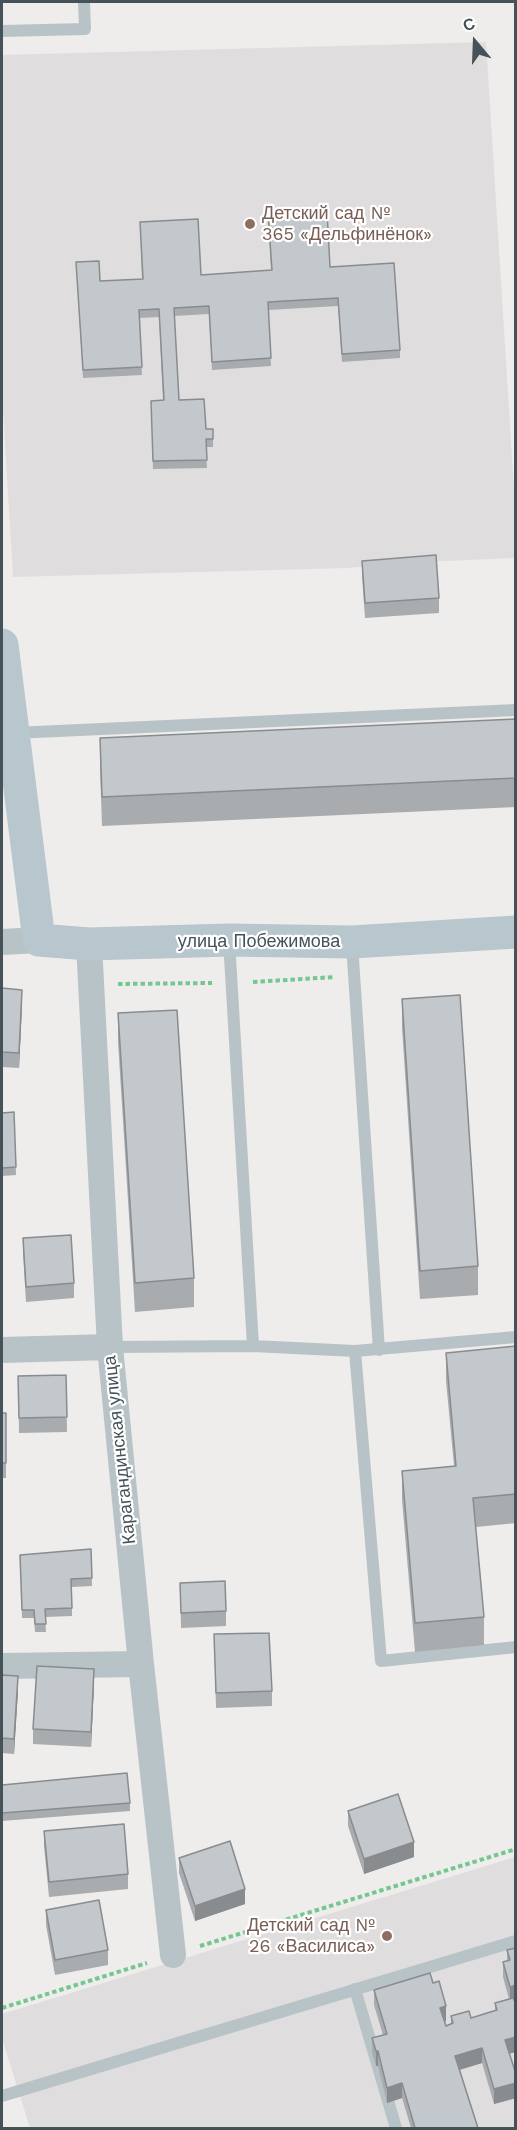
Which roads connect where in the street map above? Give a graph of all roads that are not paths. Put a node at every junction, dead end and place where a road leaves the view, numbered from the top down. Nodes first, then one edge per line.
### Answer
1 (84, 2) edge
2 (2, 31) edge
3 (2, 645) edge
4 (516, 710) edge
5 (13, 733) junction
6 (516, 932) edge
7 (39, 940) junction
8 (229, 940) junction
9 (2, 942) edge
10 (352, 942) junction
11 (89, 944) junction
12 (516, 1337) edge
13 (253, 1346) junction
14 (110, 1347) junction
15 (2, 1350) edge
16 (379, 1350) junction
17 (355, 1351) junction
18 (516, 1647) edge
19 (141, 1664) junction
20 (2, 1666) edge
21 (516, 1941) edge
22 (173, 1955) road end
23 (355, 1989) junction
24 (2, 2096) edge
25 (396, 2128) edge

1 - 2 lane
3 - 5 street
4 - 5 lane
5 - 7 street
6 - 10 street, улица Побежимова
7 - 9 street, улица Побежимова
7 - 11 street, улица Побежимова
8 - 10 street, улица Побежимова
8 - 11 street, улица Побежимова
8 - 13 lane
10 - 16 lane
11 - 14 street, Карагандинская улица
12 - 16 lane
13 - 14 lane
13 - 17 lane
14 - 15 street
14 - 19 street, Карагандинская улица
16 - 17 lane
17 - 18 lane
19 - 20 street
19 - 22 street, Карагандинская улица
21 - 23 lane
23 - 24 lane
23 - 25 lane

